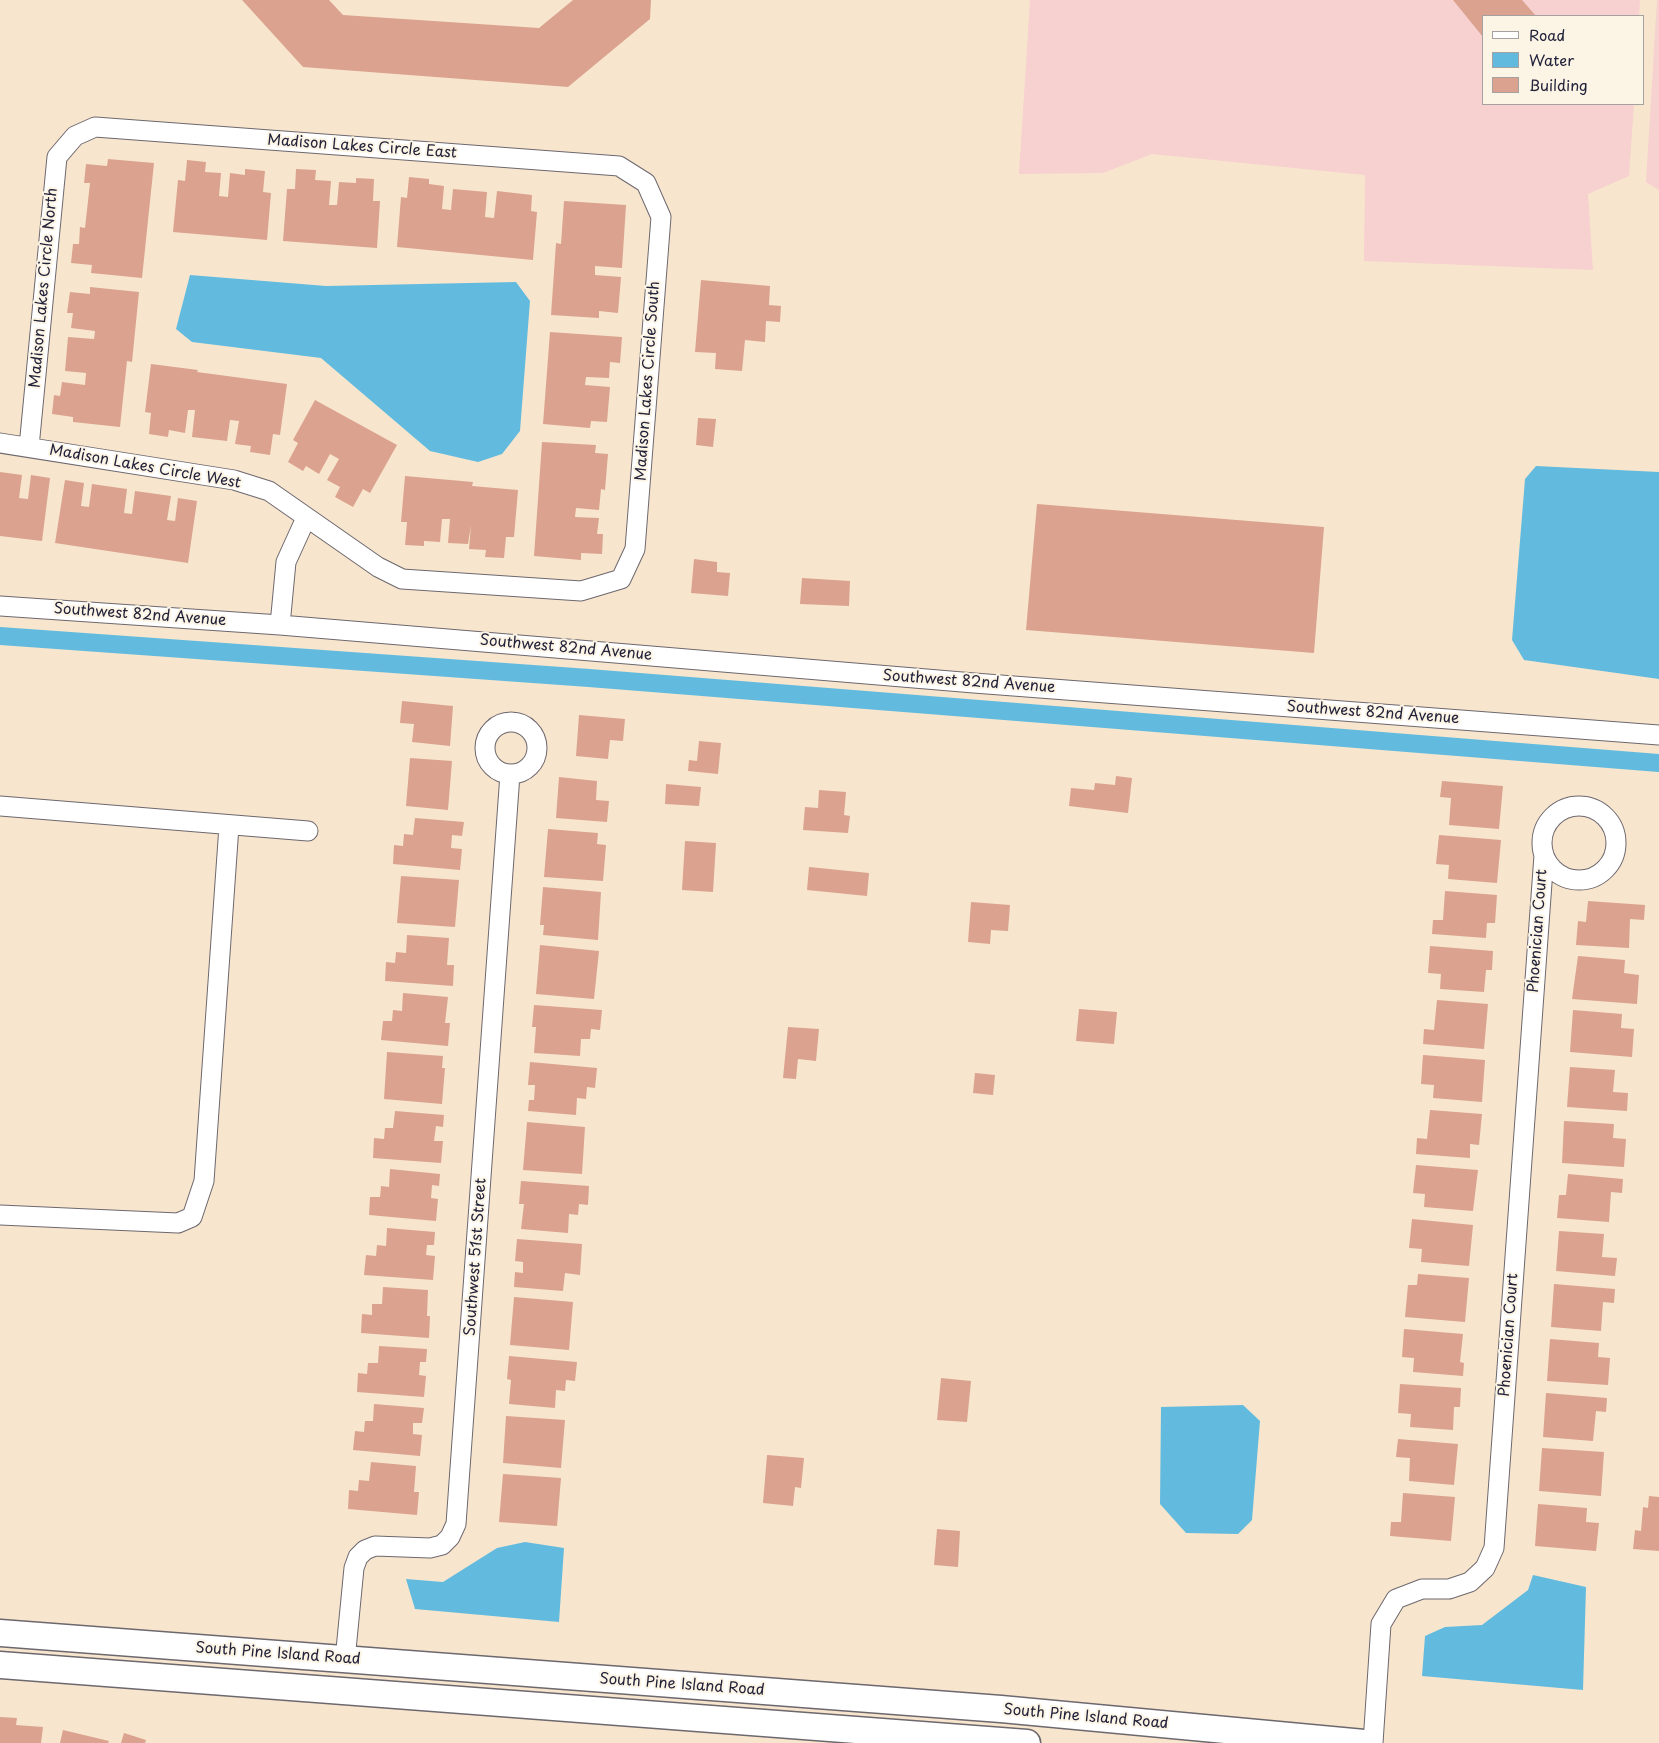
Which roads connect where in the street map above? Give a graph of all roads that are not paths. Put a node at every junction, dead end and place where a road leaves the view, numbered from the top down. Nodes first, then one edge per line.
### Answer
1 (75, 136) joint
2 (646, 182) joint
3 (0, 443) edge
4 (29, 447) junction
5 (306, 518) junction
6 (621, 579) joint
7 (0, 606) edge
8 (280, 625) junction
9 (1659, 735) edge
10 (510, 774) dead end
11 (0, 806) edge
12 (229, 826) junction
13 (308, 830) dead end
14 (1544, 855) dead end
15 (0, 1215) edge
16 (0, 1633) edge
17 (345, 1660) junction
18 (0, 1665) edge
19 (1026, 1743) edge
20 (1364, 1743) edge
21 (1372, 1743) edge

1 - 2 street, Madison Lakes Circle East
1 - 4 street, Madison Lakes Circle North
2 - 6 street, Madison Lakes Circle South
3 - 4 street, Madison Lakes Circle West
4 - 5 street, Madison Lakes Circle West
5 - 6 street, Madison Lakes Circle West
5 - 8 street
7 - 8 street, Southwest 82nd Avenue
8 - 9 street, Southwest 82nd Avenue
10 - 17 street, Southwest 51st Street
11 - 12 street
12 - 13 street
12 - 15 street
14 - 21 street, Phoenician Court
16 - 17 main road, South Pine Island Road
17 - 20 main road, South Pine Island Road
18 - 19 main road, South Pine Island Road

